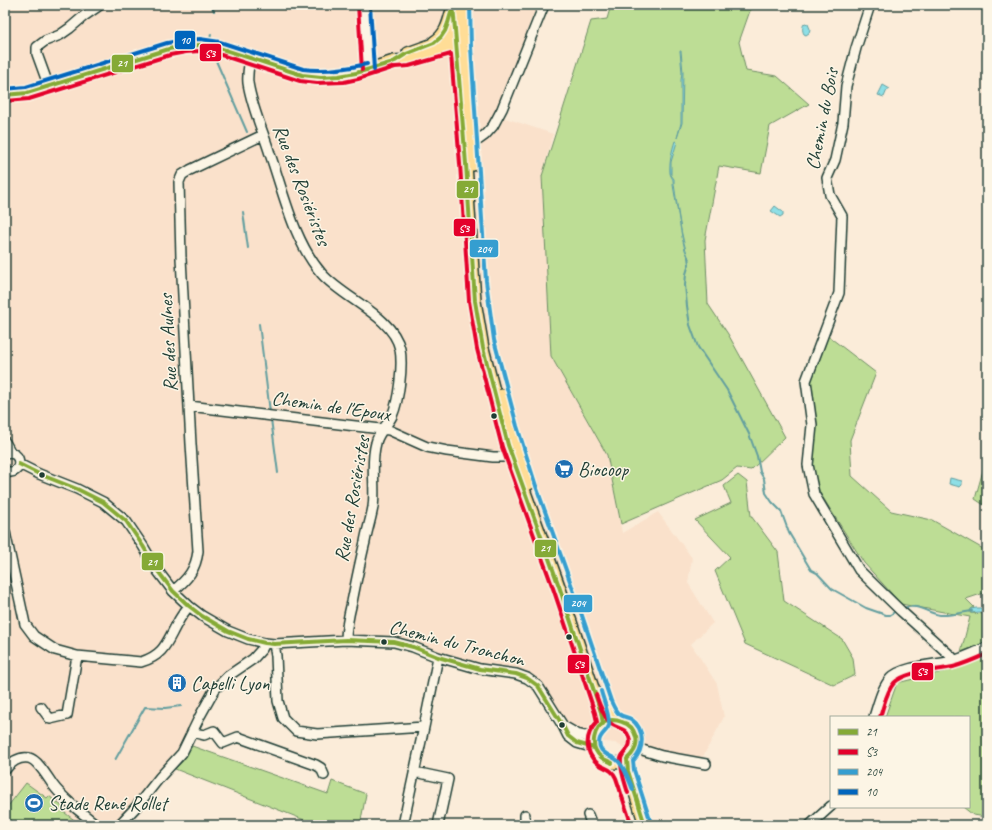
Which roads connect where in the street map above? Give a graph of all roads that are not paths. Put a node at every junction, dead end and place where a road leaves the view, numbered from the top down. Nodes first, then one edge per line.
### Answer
1 (100, 5) edge
2 (364, 5) edge
3 (457, 5) edge
4 (544, 5) edge
5 (870, 5) edge
6 (459, 41) junction
7 (428, 45) junction
8 (250, 58) junction
9 (394, 61) junction
10 (368, 70) junction
11 (49, 87) junction
12 (5, 95) edge
13 (263, 135) junction
14 (468, 142) junction
15 (189, 406) junction
16 (383, 429) junction
17 (5, 442) edge
18 (8, 454) edge
19 (511, 457) junction
20 (11, 471) edge
21 (5, 532) edge
22 (173, 591) junction
23 (189, 606) junction
24 (346, 640) junction
25 (270, 643) junction
26 (987, 647) edge
27 (76, 656) junction
28 (438, 657) junction
29 (954, 660) junction
30 (40, 707) dead end
31 (874, 716) edge
32 (617, 720) junction
33 (603, 724) junction
34 (564, 726) junction
35 (424, 727) junction
36 (192, 732) junction
37 (595, 734) junction
38 (594, 748) junction
39 (636, 748) junction
40 (627, 760) junction
41 (612, 763) junction
42 (706, 764) dead end
43 (5, 770) edge
44 (415, 772) junction
45 (324, 775) dead end
46 (830, 807) edge
47 (525, 815) dead end
48 (588, 815) dead end
49 (98, 825) edge
50 (119, 825) edge
51 (403, 825) edge
52 (438, 825) edge
53 (525, 825) edge
54 (592, 825) edge
55 (638, 825) edge
56 (645, 825) edge
57 (810, 825) edge

1 - 11 street
2 - 10 street
3 - 6 main road
3 - 7 main road
4 - 14 street
5 - 29 street, Chemin du Bois
6 - 7 main road
6 - 9 main road
6 - 14 main road
7 - 9 main road
8 - 10 main road
8 - 11 main road
8 - 13 street, Rue des Rosiéristes
9 - 10 main road
11 - 12 main road
13 - 15 street, Rue des Aulnes
13 - 16 street, Rue des Rosiéristes
14 - 19 main road
15 - 16 street, Chemin de l'Epoux
15 - 22 street, Rue des Aulnes
16 - 19 street, Chemin de l'Epoux
16 - 24 street, Rue des Rosiéristes
17 - 18 street
18 - 20 street
19 - 32 main road
19 - 33 main road
20 - 22 street, Chemin du Tronchon
21 - 27 street
22 - 23 street, Chemin du Tronchon
23 - 25 street, Chemin du Tronchon
23 - 27 street
24 - 25 street, Chemin du Tronchon
24 - 28 street, Chemin du Tronchon
25 - 35 street
25 - 36 street
26 - 29 street
27 - 30 street
28 - 34 street, Chemin du Tronchon
28 - 35 street
29 - 31 street
32 - 33 main road
32 - 39 main road
33 - 37 main road
34 - 37 street, Chemin du Tronchon
34 - 38 street, Chemin du Tronchon
35 - 44 street
36 - 45 street
36 - 50 street
37 - 38 main road
38 - 41 main road
39 - 40 main road
39 - 42 street
40 - 41 main road
40 - 56 main road
41 - 55 main road
43 - 49 street
44 - 51 street
44 - 52 street
46 - 57 street
47 - 53 street
48 - 54 street

